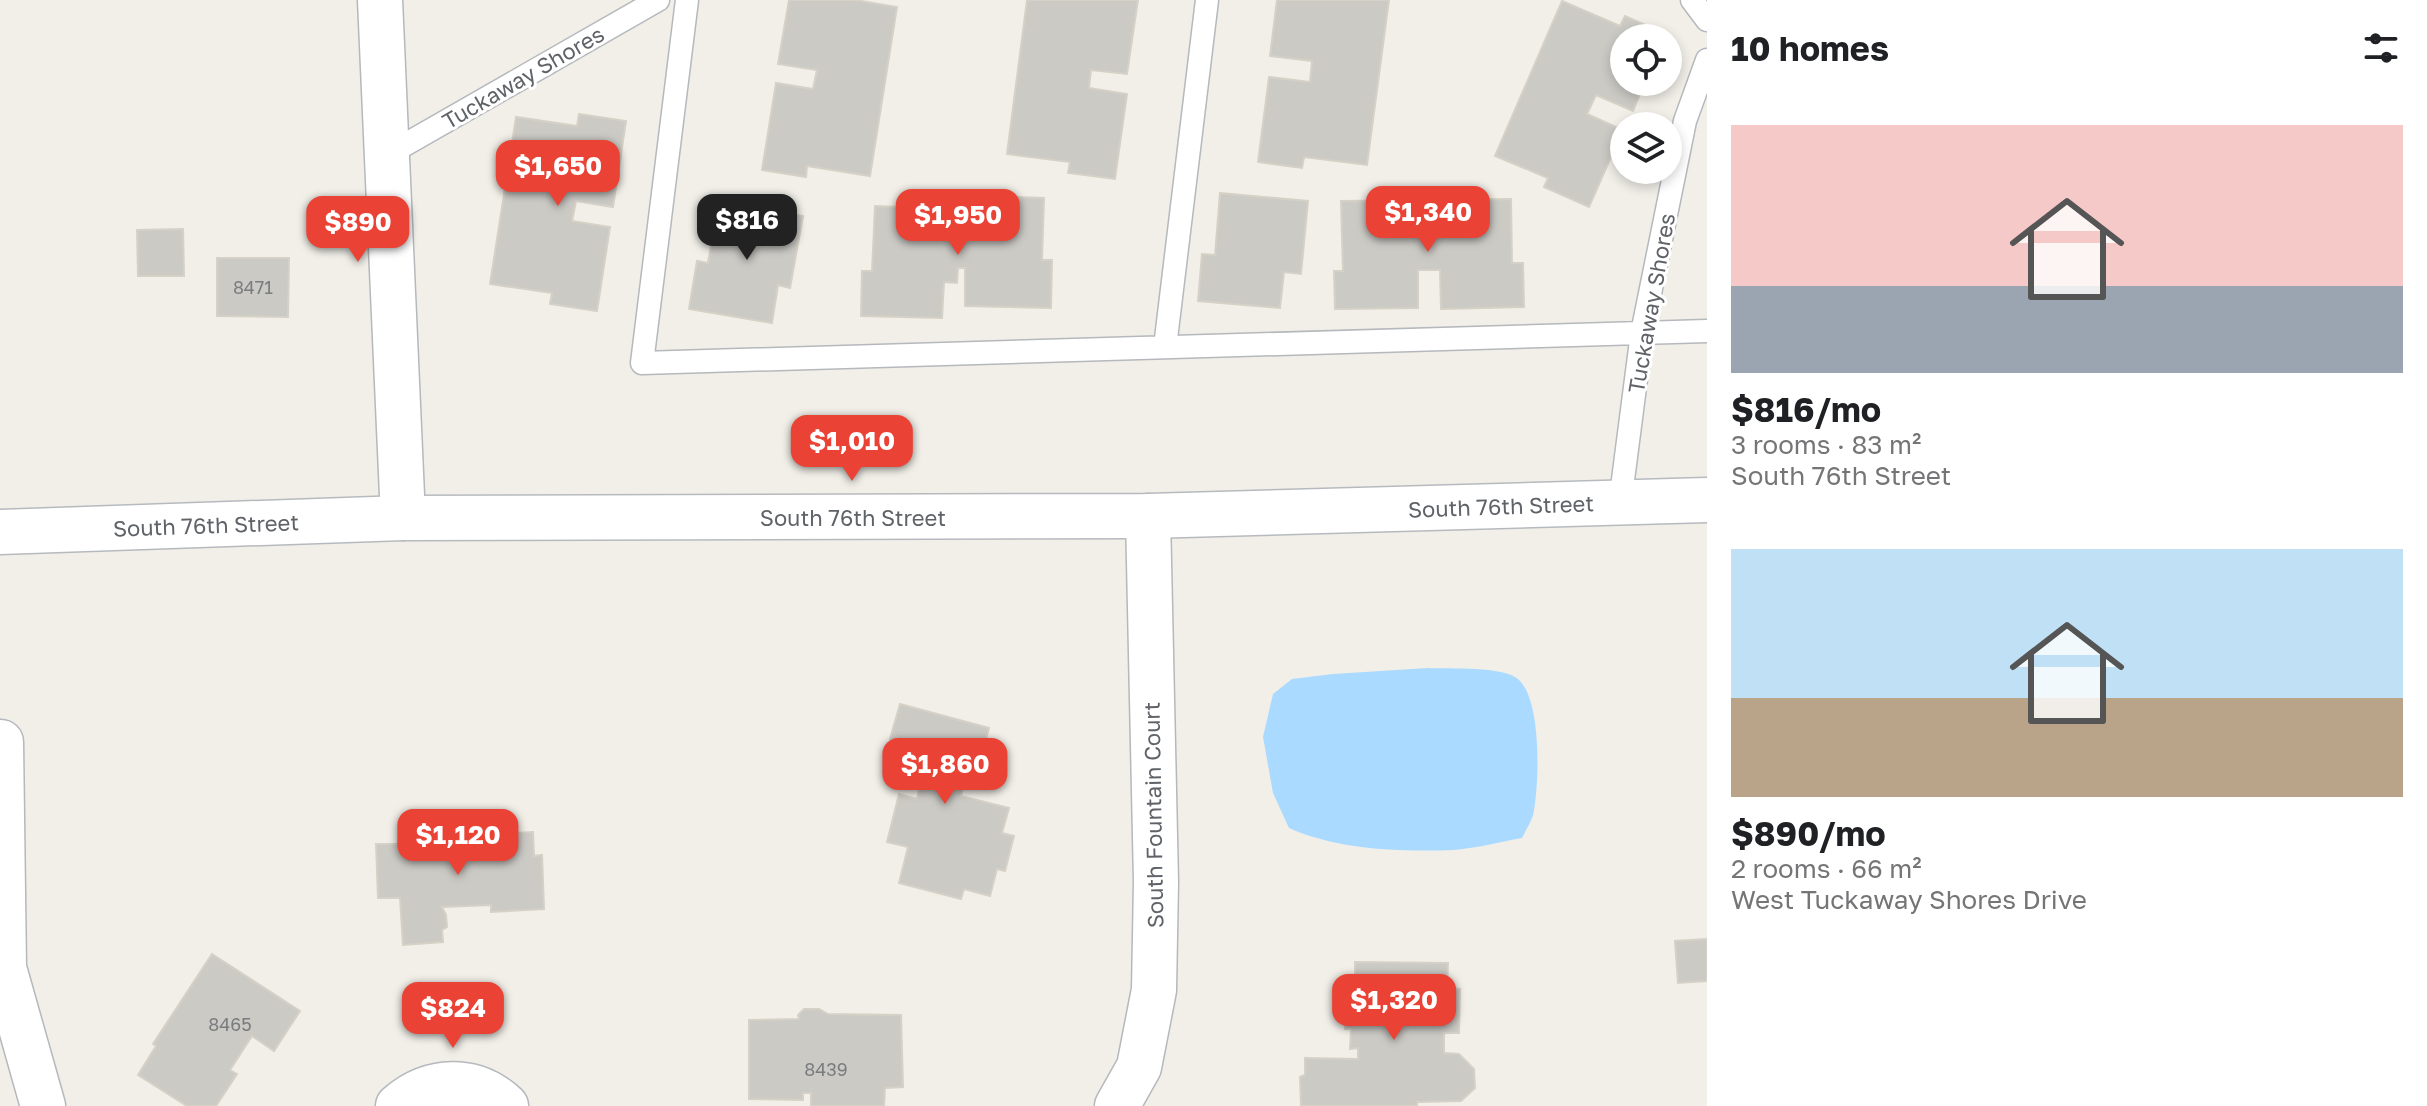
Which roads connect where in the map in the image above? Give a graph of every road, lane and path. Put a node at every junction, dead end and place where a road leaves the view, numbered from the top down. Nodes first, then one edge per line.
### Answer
1 (380, 0) edge
2 (658, 0) edge
3 (687, 0) edge
4 (1207, 0) edge
5 (1692, 0) edge
6 (1707, 20) edge
7 (1707, 60) edge
8 (387, 155) junction
9 (1707, 331) edge
10 (1642, 333) junction
11 (1165, 347) junction
12 (1707, 500) edge
13 (1620, 503) junction
14 (1148, 516) junction
15 (403, 518) junction
16 (0, 532) edge
17 (1, 742) edge
18 (43, 1106) edge
19 (398, 1106) edge
20 (506, 1106) edge
21 (1117, 1106) edge

1 - 8 main road
2 - 8 lane, Tuckaway Shores
3 - 11 lane
4 - 11 lane
5 - 6 lane
7 - 10 lane, Tuckaway Shores
8 - 15 main road
9 - 10 lane
10 - 11 lane
10 - 13 lane, Tuckaway Shores
12 - 13 main road, South 76th Street
13 - 14 main road, South 76th Street
14 - 15 main road, South 76th Street
14 - 21 main road, South Fountain Court
15 - 16 main road, South 76th Street
17 - 18 main road
19 - 20 main road

